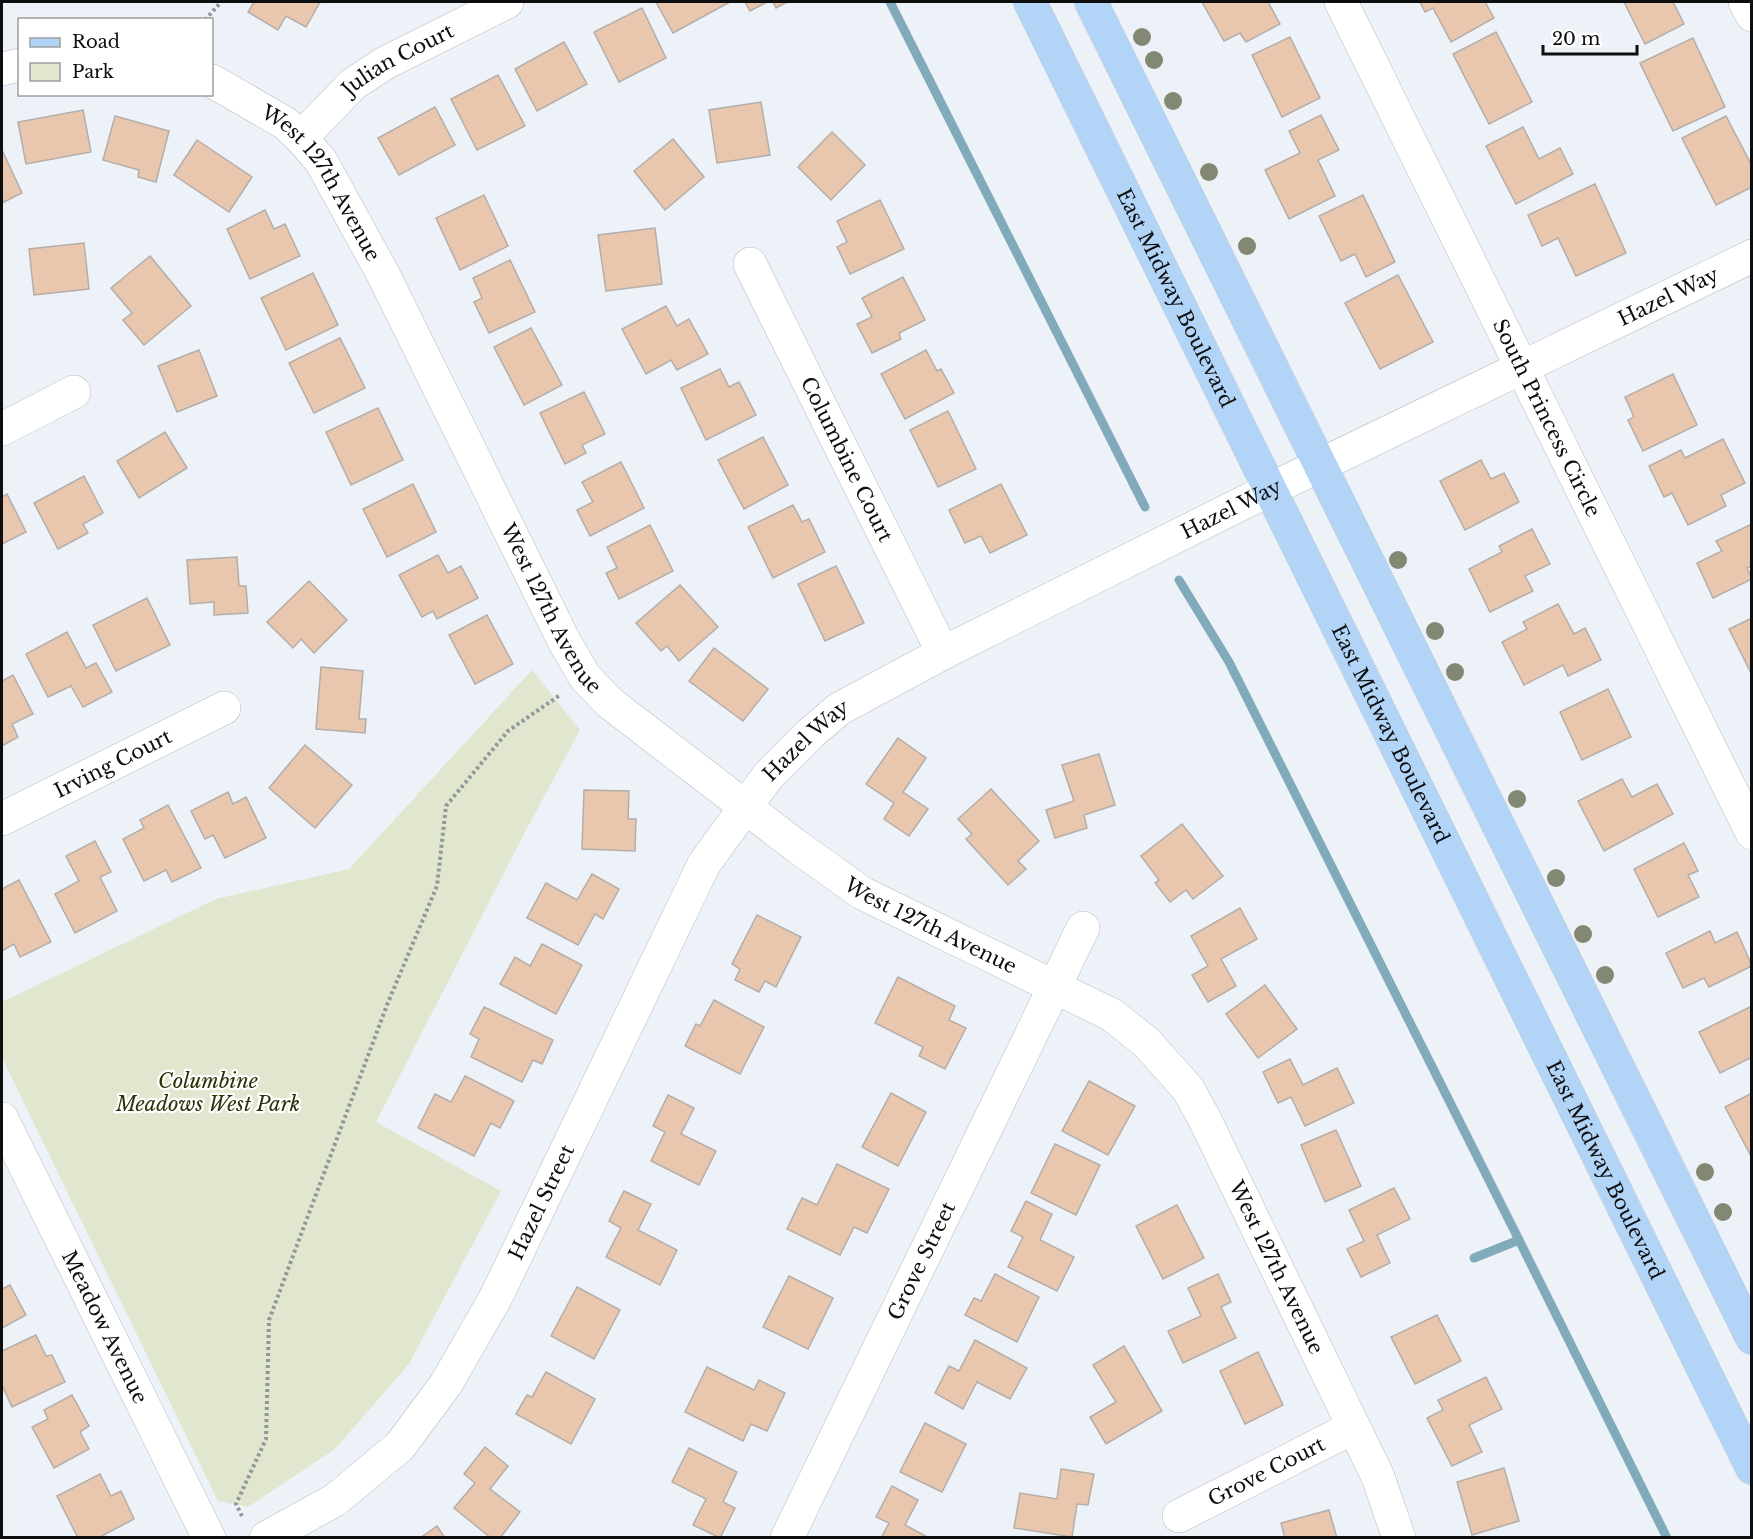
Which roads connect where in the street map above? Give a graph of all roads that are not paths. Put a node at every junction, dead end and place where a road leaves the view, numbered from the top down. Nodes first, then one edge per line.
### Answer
1 (507, 2) edge
2 (1030, 2) edge
3 (1091, 2) edge
4 (1341, 2) edge
5 (1745, 2) edge
6 (1752, 15) edge
7 (18, 65) edge
8 (2, 69) edge
9 (213, 82) edge
10 (301, 138) junction
11 (1752, 256) edge
12 (750, 264) dead end
13 (1521, 368) junction
14 (74, 392) dead end
15 (2, 429) edge
16 (1320, 465) junction
17 (1270, 489) junction
18 (943, 653) junction
19 (224, 708) dead end
20 (745, 808) junction
21 (2, 819) edge
22 (1752, 833) edge
23 (1083, 928) dead end
24 (1054, 986) junction
25 (2, 1119) edge
26 (1752, 1338) edge
27 (1354, 1427) junction
28 (1752, 1468) edge
29 (1179, 1516) dead end
30 (255, 1529) edge
31 (209, 1538) edge
32 (787, 1538) edge
33 (1399, 1538) edge

1 - 10 street, Julian Court
2 - 17 main road, East Midway Boulevard
3 - 16 main road
4 - 13 street, South Princess Circle
5 - 6 street
7 - 8 street
9 - 10 street, West 127th Avenue
10 - 20 street, West 127th Avenue
11 - 13 street, Hazel Way
12 - 18 street, Columbine Court
13 - 16 street, Hazel Way
13 - 22 street, South Princess Circle
14 - 15 street
16 - 17 street, Hazel Way
16 - 26 main road
17 - 18 street, Hazel Way
17 - 28 main road, East Midway Boulevard
18 - 20 street, Hazel Way
19 - 21 street, Irving Court
20 - 24 street, West 127th Avenue
20 - 30 street, Hazel Street
23 - 24 street
24 - 27 street, West 127th Avenue
24 - 32 street, Grove Street
25 - 31 street, Meadow Avenue
27 - 29 street, Grove Court
27 - 33 street, West 127th Avenue

